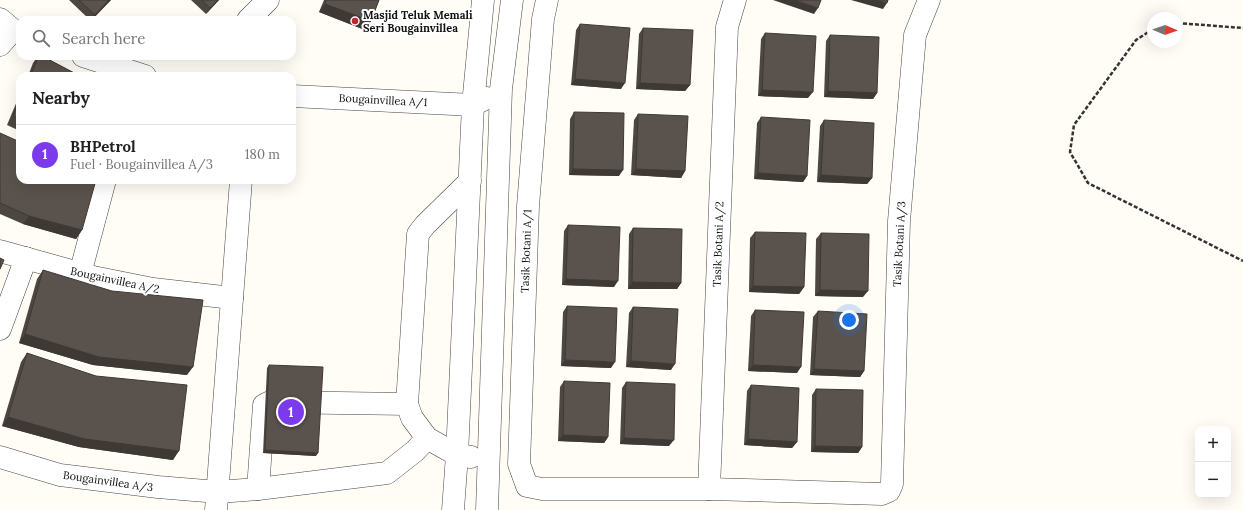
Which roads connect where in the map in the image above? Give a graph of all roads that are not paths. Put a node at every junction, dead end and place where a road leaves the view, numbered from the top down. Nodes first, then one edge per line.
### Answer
1 (268, 0) edge
2 (483, 0) edge
3 (512, 0) edge
4 (547, 0) edge
5 (734, 0) edge
6 (930, 0) edge
7 (252, 16) edge
8 (95, 60) edge
9 (129, 72) edge
10 (501, 89) junction
11 (296, 96) edge
12 (474, 105) junction
13 (500, 126) junction
14 (470, 181) junction
15 (105, 184) edge
16 (241, 184) edge
17 (0, 251) edge
18 (26, 258) junction
19 (80, 274) junction
20 (232, 298) junction
21 (0, 329) edge
22 (407, 404) junction
23 (427, 438) junction
24 (458, 455) junction
25 (0, 457) edge
26 (488, 458) junction
27 (258, 489) junction
28 (709, 489) junction
29 (217, 501) edge
30 (454, 510) edge
31 (487, 510) edge

1 - 7 street
2 - 12 street
3 - 10 street
4 - 28 street, Tasik Botani A/1
5 - 28 street, Tasik Botani A/2
6 - 28 street, Tasik Botani A/3
8 - 9 street
10 - 12 street
10 - 13 street
11 - 12 street, Bougainvillea A/1
12 - 13 street
12 - 14 street
13 - 26 street
14 - 22 street
14 - 24 street
15 - 19 street
16 - 20 street
17 - 18 street, Bougainvillea A/2
18 - 19 street, Bougainvillea A/2
18 - 21 street
19 - 20 street, Bougainvillea A/2
20 - 29 street
22 - 23 street
22 - 27 street
23 - 24 street
23 - 27 street, Bougainvillea A/3
24 - 26 street
24 - 30 street
25 - 29 street, Bougainvillea A/3
26 - 31 street
27 - 29 street, Bougainvillea A/3

